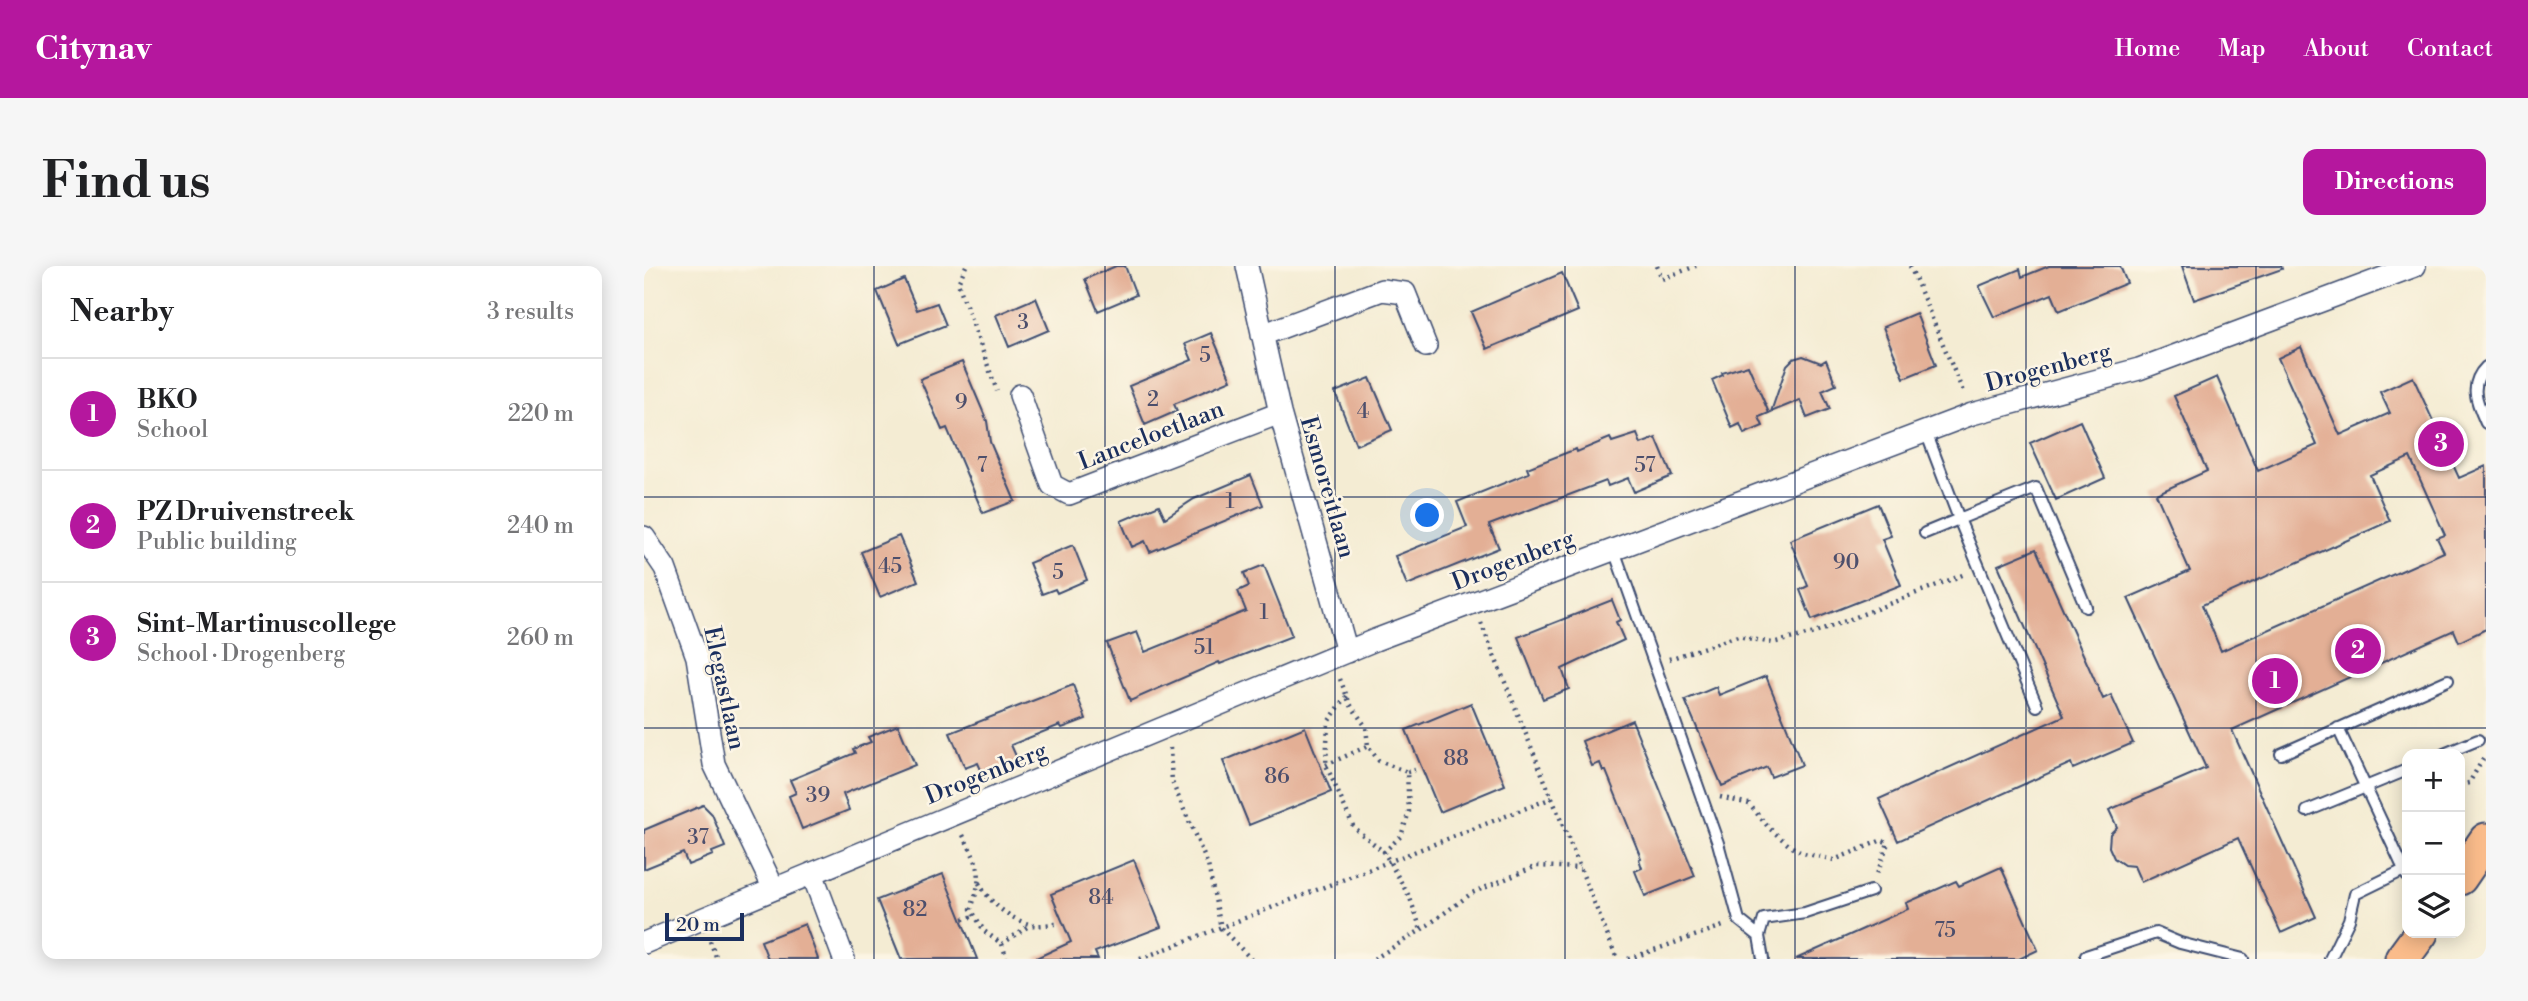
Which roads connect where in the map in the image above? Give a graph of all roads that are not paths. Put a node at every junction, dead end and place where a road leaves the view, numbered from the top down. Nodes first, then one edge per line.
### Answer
1 (1247, 266) edge
2 (2415, 266) edge
3 (1262, 335) junction
4 (1426, 346) dead end
5 (2486, 367) edge
6 (1020, 395) road end
7 (1280, 413) junction
8 (2486, 423) edge
9 (1926, 432) junction
10 (1959, 519) junction
11 (1926, 533) dead end
12 (644, 537) edge
13 (1614, 550) junction
14 (2086, 607) dead end
15 (1339, 655) junction
16 (2448, 680) dead end
17 (2038, 706) dead end
18 (2338, 728) junction
19 (2478, 740) dead end
20 (2456, 749) edge
21 (2281, 754) dead end
22 (2402, 772) edge
23 (2366, 788) junction
24 (2307, 811) dead end
25 (2486, 840) edge
26 (2402, 864) edge
27 (812, 873) junction
28 (2402, 875) edge
29 (2462, 875) edge
30 (774, 889) junction
31 (1871, 891) road end
32 (1759, 936) junction
33 (2417, 938) edge
34 (644, 943) edge
35 (2086, 956) dead end
36 (844, 959) edge
37 (1763, 959) edge
38 (2243, 959) edge
39 (2330, 959) edge
40 (2402, 959) edge

1 - 3 street, Esmoreitlaan
2 - 9 street, Drogenberg
3 - 4 street
3 - 7 street, Esmoreitlaan
5 - 8 lane
6 - 7 street, Lanceloetlaan
7 - 15 street, Esmoreitlaan
9 - 10 lane
9 - 13 street, Drogenberg
10 - 11 lane
10 - 14 lane
10 - 17 lane
12 - 30 street, Elegastlaan
13 - 15 street, Drogenberg
13 - 32 lane
15 - 27 street, Drogenberg
16 - 18 lane
18 - 21 lane
18 - 23 lane
19 - 20 lane
22 - 23 lane
23 - 24 lane
23 - 26 lane
25 - 29 main road
27 - 30 street, Drogenberg
27 - 36 street
28 - 39 lane
30 - 34 street, Drogenberg
31 - 32 lane
32 - 37 lane
33 - 40 main road
35 - 38 lane

